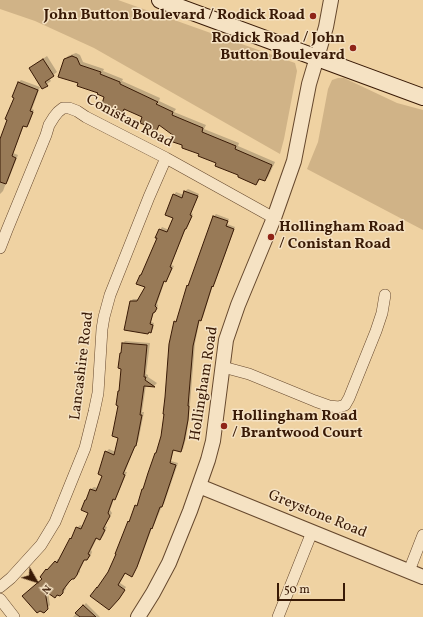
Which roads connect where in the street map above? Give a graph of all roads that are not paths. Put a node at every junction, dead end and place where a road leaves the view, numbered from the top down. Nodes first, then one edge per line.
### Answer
1 (160, 0) edge
2 (331, 0) edge
3 (317, 58) junction
4 (423, 97) edge
5 (166, 158) junction
6 (274, 218) junction
7 (3, 228) edge
8 (0, 248) edge
9 (385, 295) dead end
10 (223, 367) junction
11 (199, 486) junction
12 (312, 532) junction
13 (423, 535) edge
14 (409, 571) junction
15 (423, 576) edge
16 (0, 587) edge
17 (0, 599) edge
18 (14, 617) edge
19 (138, 617) edge
20 (278, 617) edge

1 - 3 main road
2 - 3 street, Hollingham Road
3 - 4 main road
3 - 6 street, Hollingham Road
5 - 6 street, Conistan Road
5 - 7 street, Conistan Road
5 - 16 street, Lancashire Road
6 - 10 street, Hollingham Road
7 - 8 street, Conistan Road
9 - 10 street
10 - 11 street, Hollingham Road
11 - 12 street, Greystone Road
11 - 19 street, Hollingham Road
12 - 14 street, Greystone Road
12 - 20 street
13 - 14 street
14 - 15 street, Greystone Road
17 - 18 street

